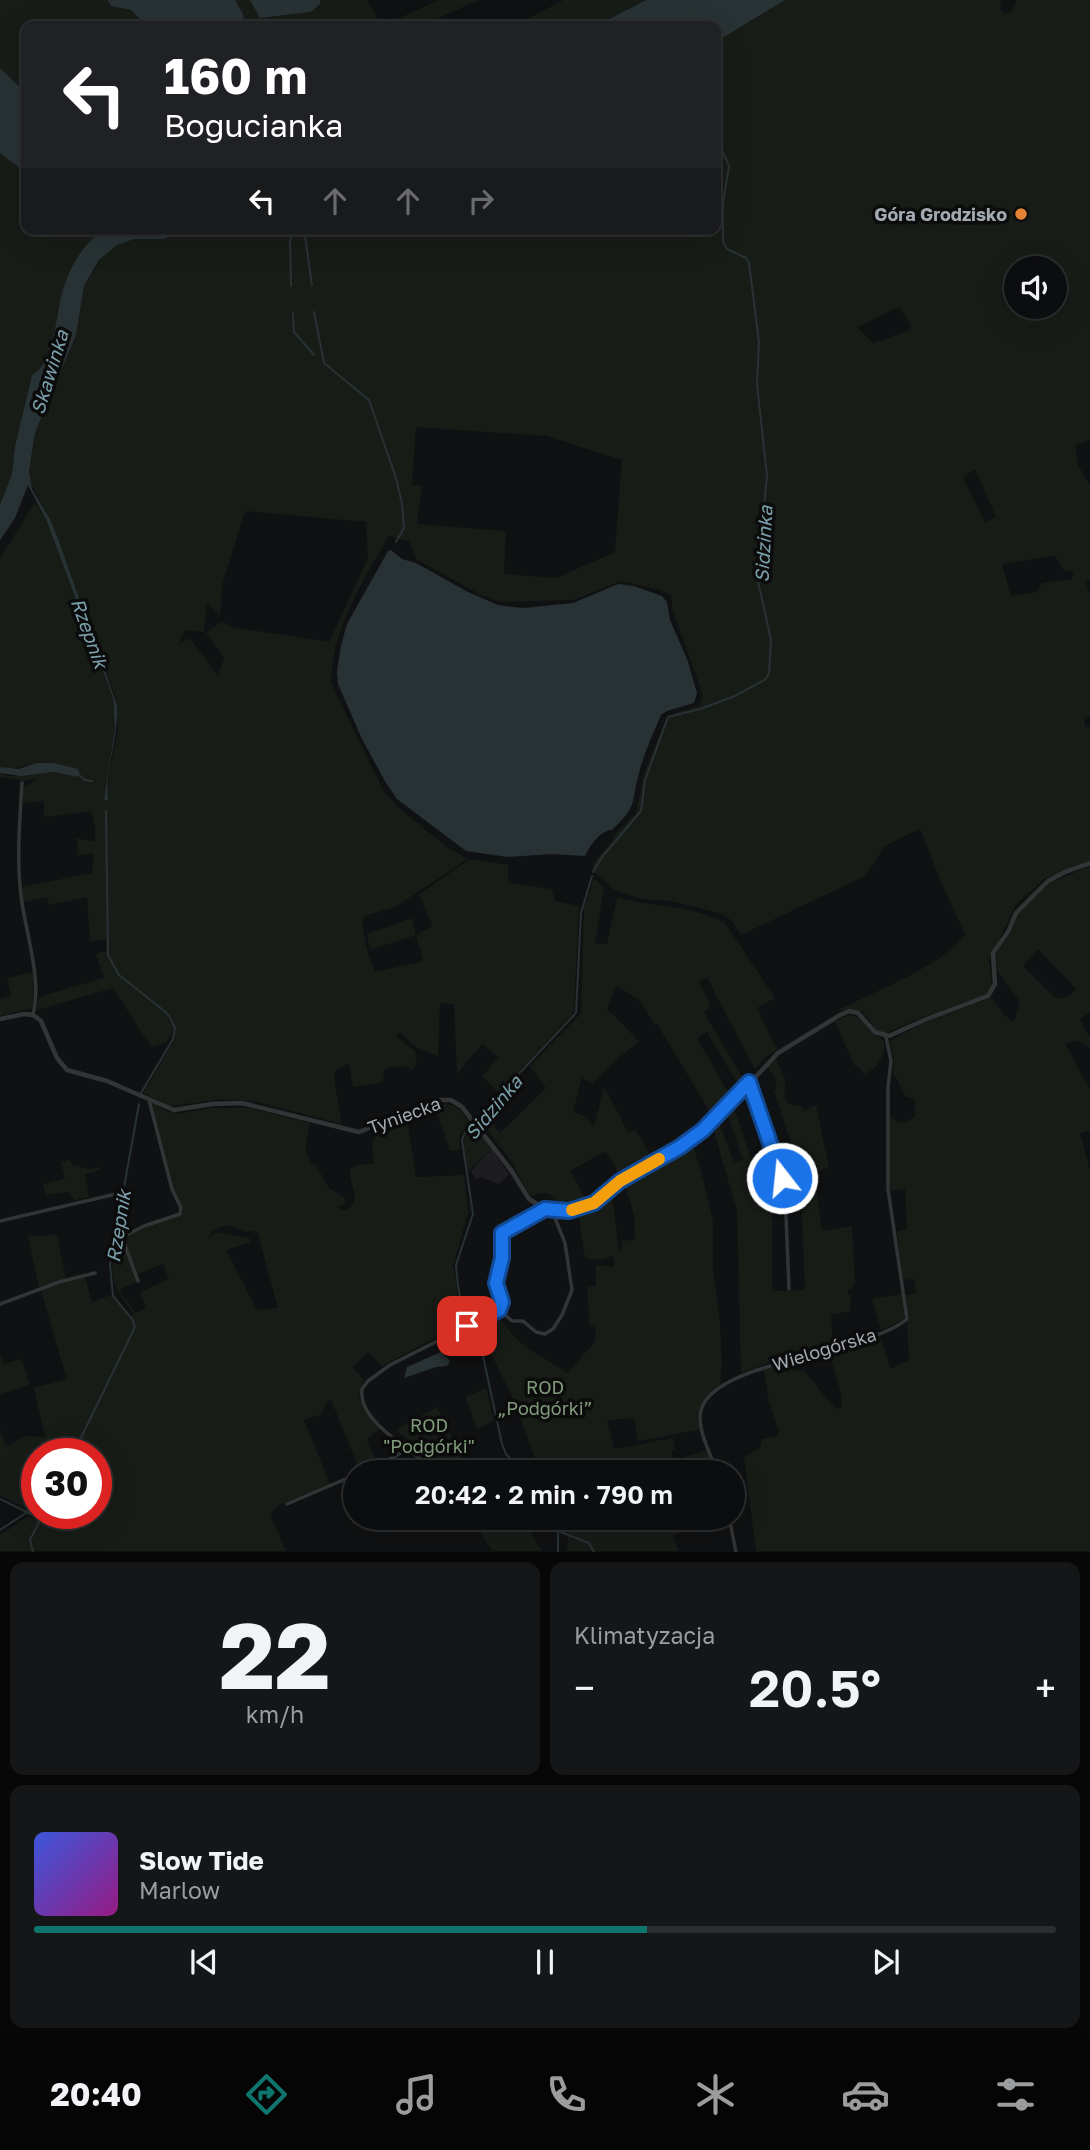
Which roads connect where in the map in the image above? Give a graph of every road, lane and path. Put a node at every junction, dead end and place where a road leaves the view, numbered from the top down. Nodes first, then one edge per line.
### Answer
1 (22, 783) dead end
2 (1090, 863) edge
3 (33, 1015) junction
4 (0, 1019) edge
5 (886, 1037) junction
6 (749, 1082) junction
7 (144, 1097) junction
8 (116, 1194) dead end
9 (545, 1209) junction
10 (555, 1211) junction
11 (0, 1220) edge
12 (95, 1273) dead end
13 (138, 1281) dead end
14 (789, 1289) dead end
15 (0, 1304) edge
16 (499, 1310) junction
17 (407, 1450) junction
18 (387, 1460) edge
19 (421, 1460) edge
20 (712, 1460) edge
21 (343, 1480) edge
22 (287, 1504) dead end
23 (732, 1530) edge
24 (736, 1552) edge

1 - 3 street
2 - 5 street
3 - 4 street
3 - 7 street, Tyniecka
5 - 6 street
5 - 20 street, Wielogórska
6 - 10 street
6 - 14 street
7 - 9 street, Tyniecka
7 - 13 street
8 - 11 street
9 - 10 street
9 - 16 street
10 - 16 street
12 - 15 street
16 - 17 street
17 - 18 street
17 - 19 street
21 - 22 street
23 - 24 street

